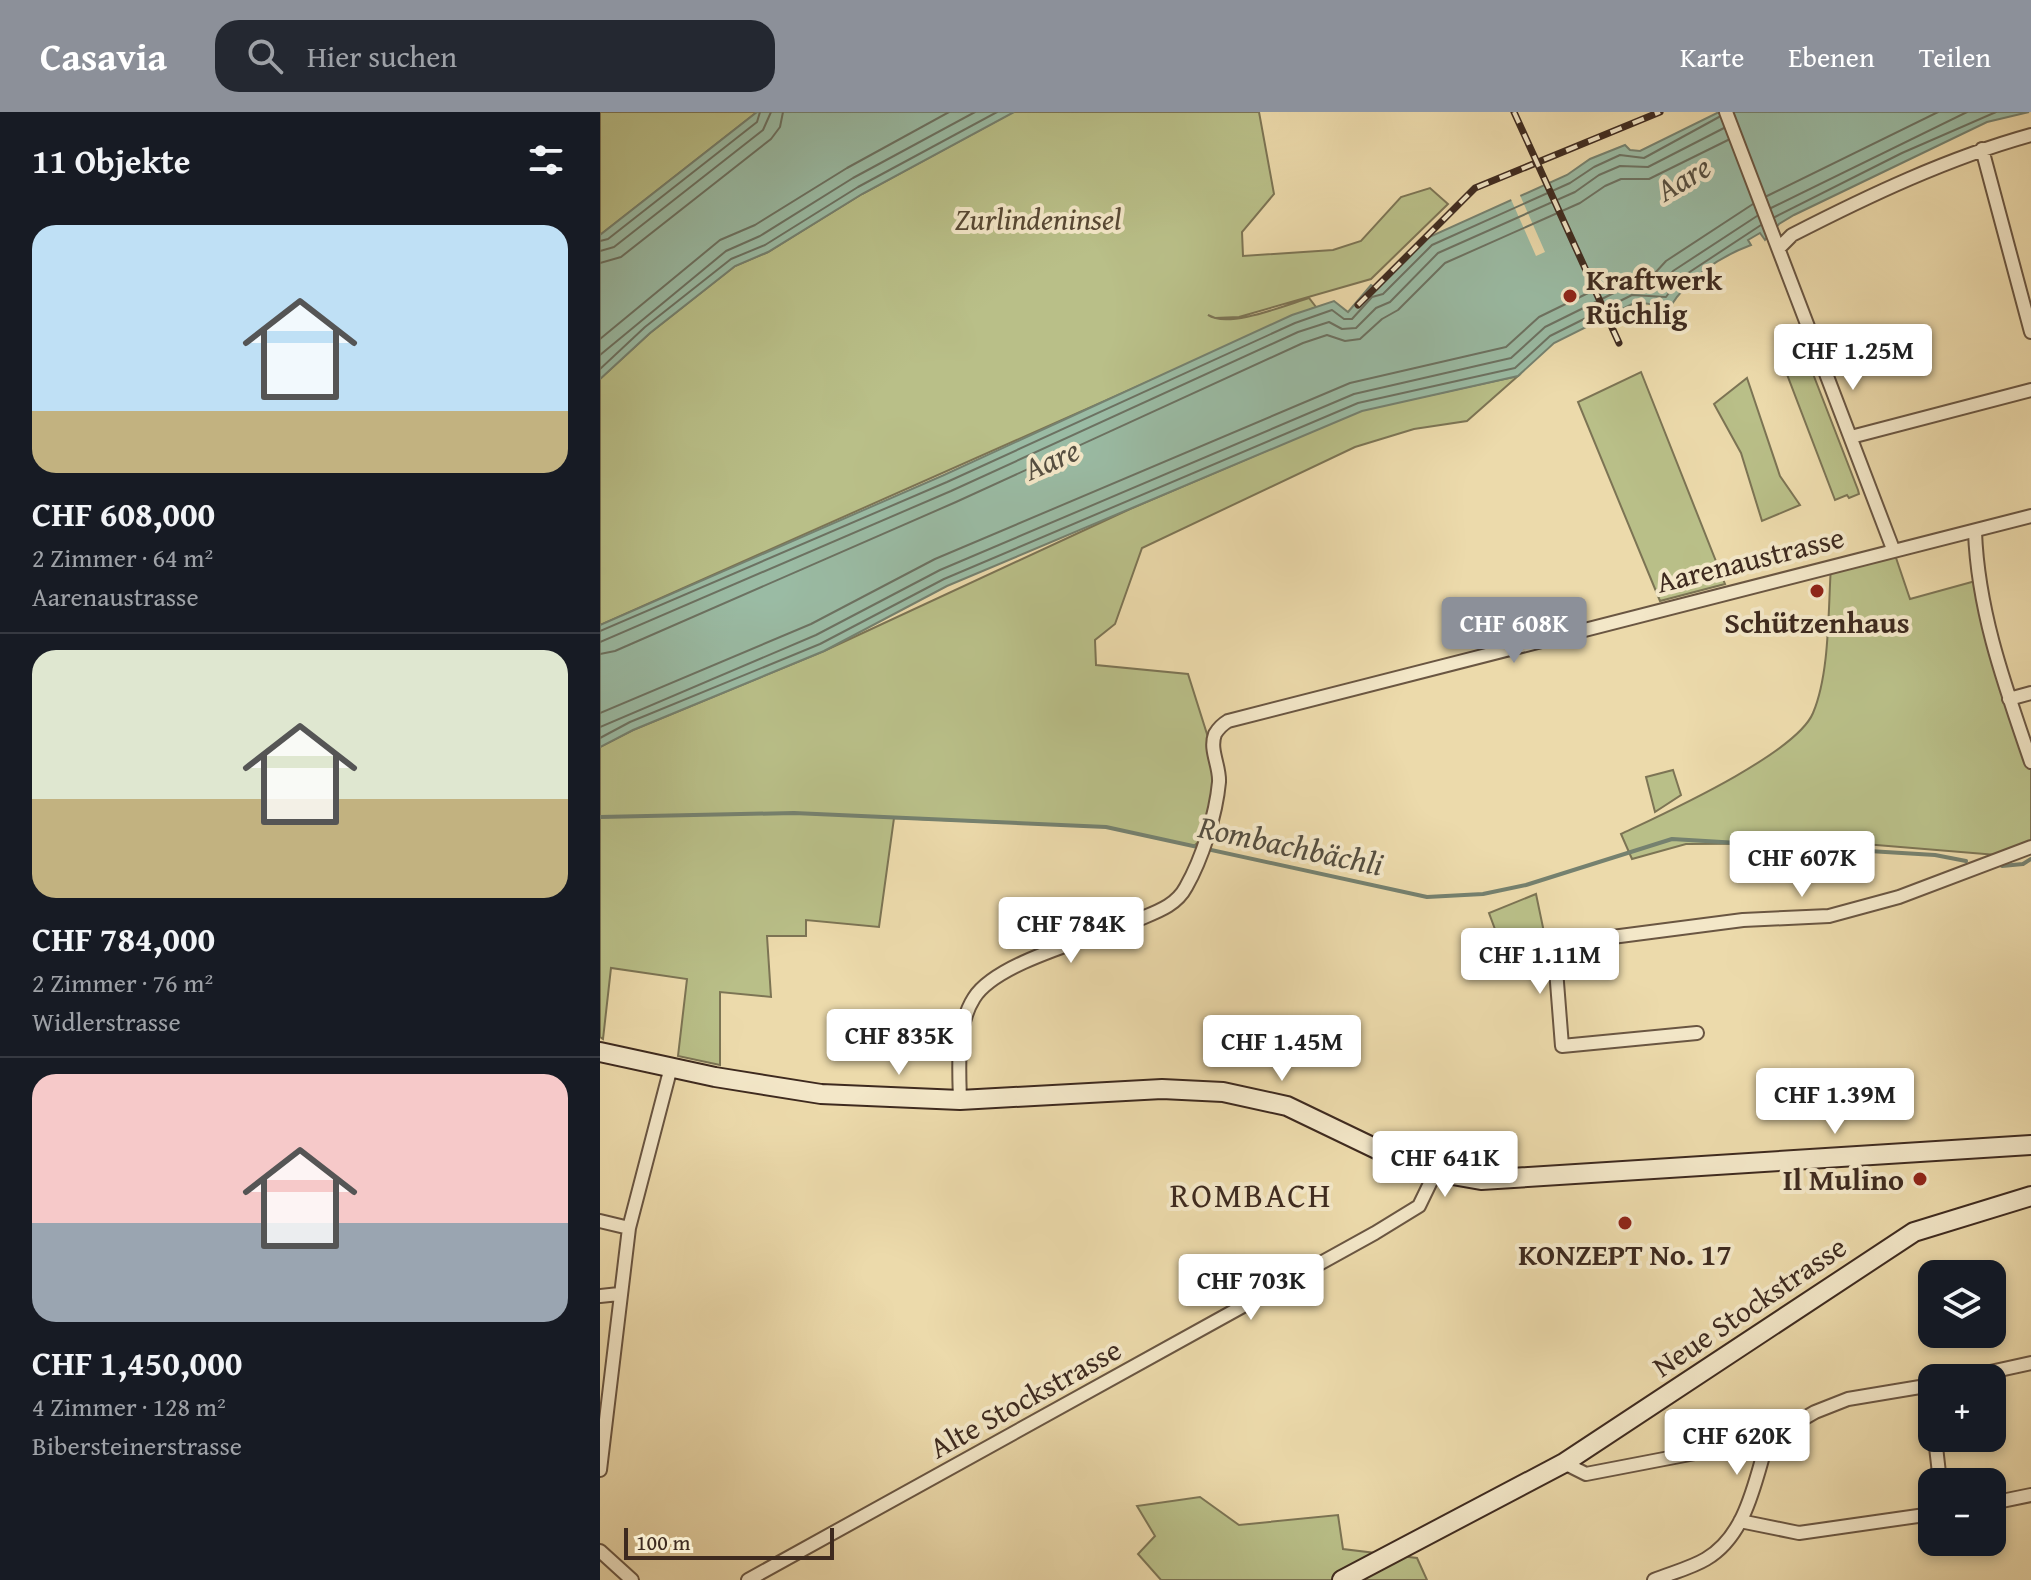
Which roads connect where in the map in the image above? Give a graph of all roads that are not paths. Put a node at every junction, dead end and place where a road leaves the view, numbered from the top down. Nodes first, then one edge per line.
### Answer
1 (1726, 112) edge
2 (2031, 135) edge
3 (1982, 149) junction
4 (1776, 242) junction
5 (2031, 332) edge
6 (2031, 390) edge
7 (1851, 437) junction
8 (2031, 516) edge
9 (1975, 532) junction
10 (1893, 549) junction
11 (2031, 693) edge
12 (2009, 699) junction
13 (2031, 762) edge
14 (2031, 847) edge
15 (1697, 1033) dead end
16 (600, 1052) edge
17 (671, 1067) junction
18 (960, 1100) junction
19 (2031, 1145) edge
20 (1435, 1173) junction
21 (2031, 1196) edge
22 (600, 1221) edge
23 (629, 1228) junction
24 (619, 1294) junction
25 (600, 1296) edge
26 (2031, 1363) edge
27 (2006, 1369) edge
28 (1918, 1387) edge
29 (1768, 1439) junction
30 (1564, 1463) junction
31 (600, 1470) edge
32 (2031, 1495) edge
33 (2006, 1500) edge
34 (1918, 1516) edge
35 (1740, 1521) junction
36 (600, 1551) edge
37 (632, 1580) edge
38 (748, 1580) edge
39 (1342, 1580) edge
40 (1654, 1580) edge

1 - 4 street
2 - 3 street
3 - 4 street
3 - 5 street
4 - 7 street
6 - 7 street
7 - 10 street
8 - 9 street, Aarenaustrasse
9 - 10 street, Aarenaustrasse
9 - 12 street
10 - 18 street, Aarenaustrasse
11 - 12 street
12 - 13 street
14 - 15 street
16 - 17 main road
17 - 18 main road
17 - 23 street
18 - 20 main road
19 - 20 main road
20 - 38 street, Alte Stockstrasse
21 - 30 main road, Neue Stockstrasse
22 - 23 street
23 - 24 street
24 - 25 street
24 - 31 street
26 - 27 street
28 - 29 street
29 - 30 street
29 - 35 street
30 - 39 main road, Neue Stockstrasse
32 - 33 street
34 - 35 street
35 - 40 street
36 - 37 street

